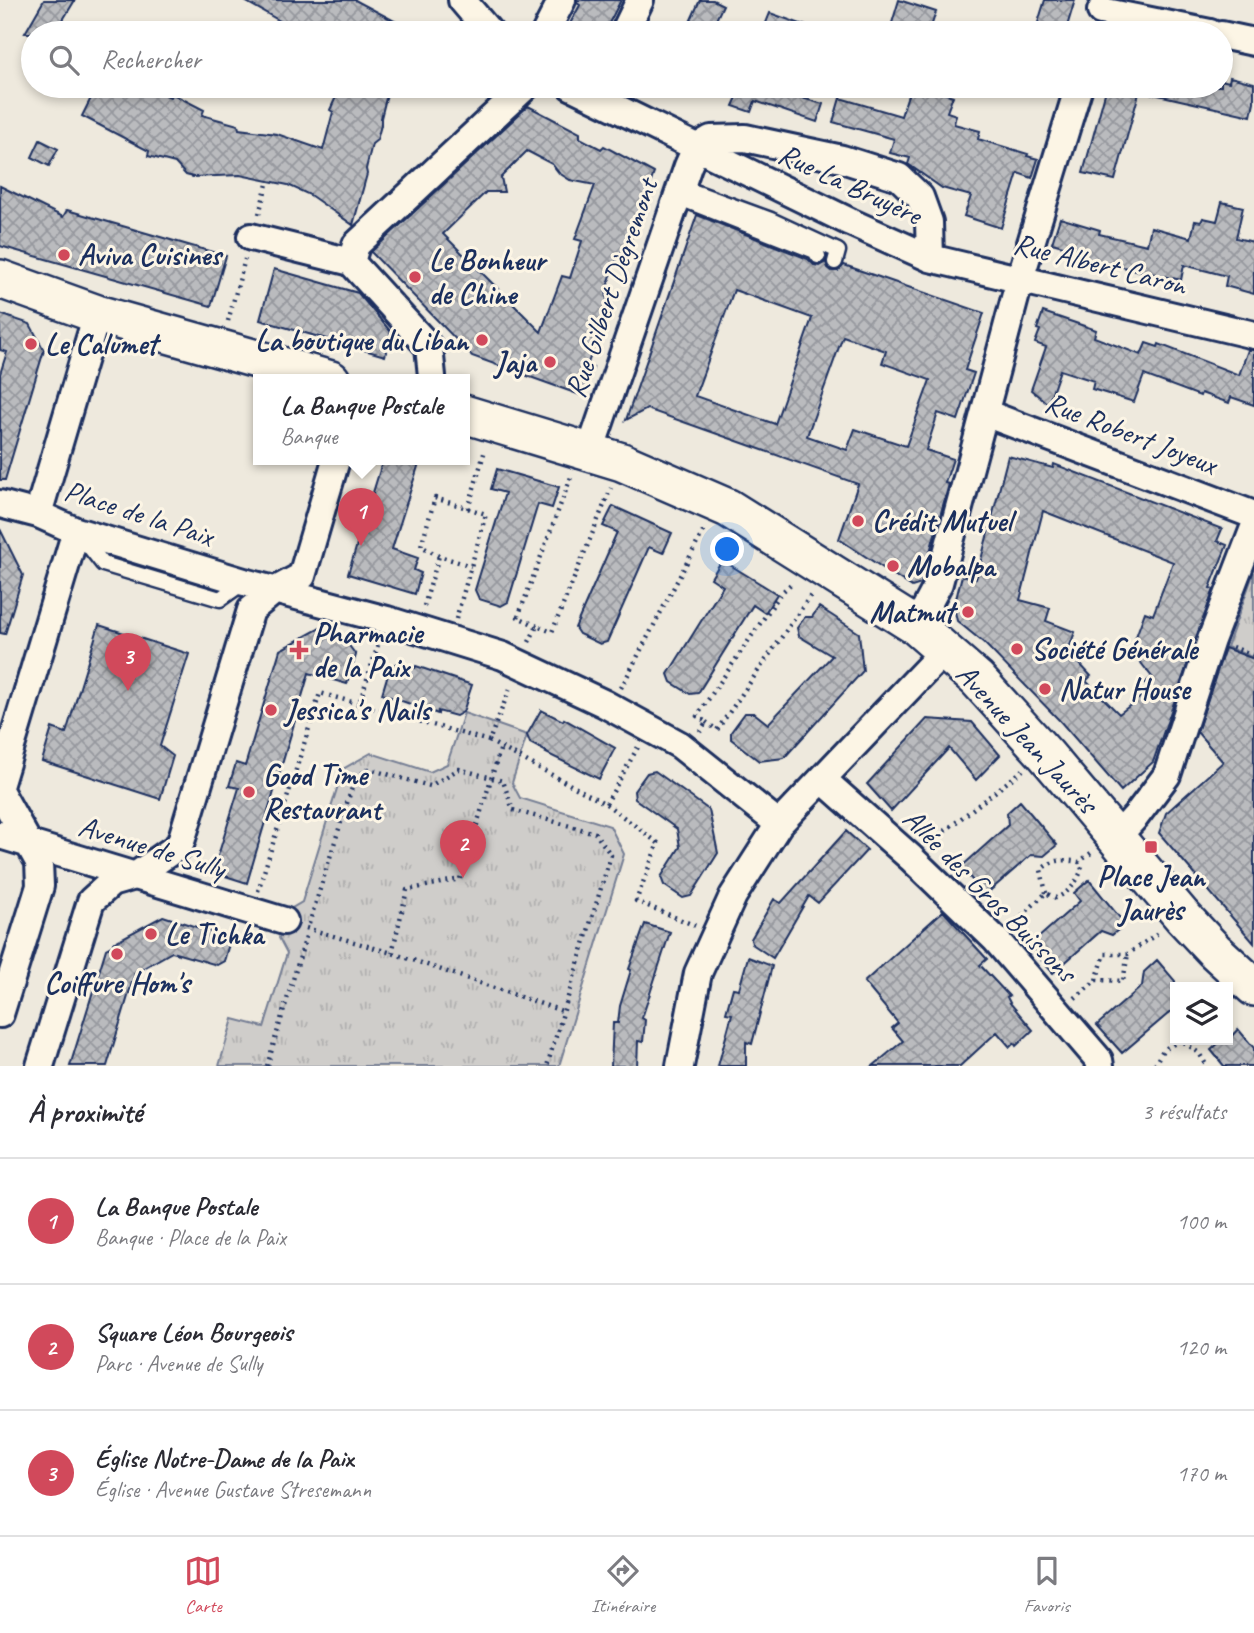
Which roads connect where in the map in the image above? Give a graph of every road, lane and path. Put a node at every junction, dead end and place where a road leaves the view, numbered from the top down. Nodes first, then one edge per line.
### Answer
1 (462, 0) edge
2 (562, 0) edge
3 (640, 0) edge
4 (1100, 15) edge
5 (479, 21) edge
6 (551, 21) edge
7 (630, 21) edge
8 (1137, 21) edge
9 (1233, 38) edge
10 (1254, 42) edge
11 (513, 98) edge
12 (601, 98) edge
13 (1075, 98) edge
14 (696, 148) junction
15 (679, 192) junction
16 (251, 237) dead end
17 (818, 257) dead end
18 (930, 258) junction
19 (351, 262) junction
20 (835, 262) dead end
21 (0, 279) edge
22 (1020, 279) junction
23 (97, 314) junction
24 (1254, 335) edge
25 (310, 374) edge
26 (432, 374) edge
27 (985, 413) junction
28 (470, 416) edge
29 (487, 445) dead end
30 (582, 461) junction
31 (335, 465) edge
32 (612, 486) dead end
33 (0, 504) edge
34 (468, 509) junction
35 (38, 514) junction
36 (1254, 515) edge
37 (706, 527) dead end
38 (1254, 528) edge
39 (76, 531) junction
40 (439, 556) junction
41 (471, 566) junction
42 (805, 578) junction
43 (274, 591) junction
44 (387, 620) junction
45 (537, 626) junction
46 (916, 626) junction
47 (416, 629) junction
48 (450, 640) junction
49 (945, 650) junction
50 (519, 664) junction
51 (359, 704) junction
52 (611, 707) junction
53 (706, 722) junction
54 (649, 728) junction
55 (489, 741) junction
56 (501, 747) junction
57 (687, 751) junction
58 (1024, 770) dead end
59 (492, 777) junction
60 (822, 779) junction
61 (0, 783) edge
62 (0, 792) edge
63 (606, 804) junction
64 (779, 824) junction
65 (0, 835) edge
66 (27, 843) junction
67 (1106, 843) junction
68 (911, 858) junction
69 (1079, 862) junction
70 (135, 876) junction
71 (1046, 893) junction
72 (252, 912) junction
73 (296, 925) junction
74 (1162, 930) dead end
75 (714, 934) junction
76 (996, 940) junction
77 (1214, 950) junction
78 (392, 953) junction
79 (1128, 954) junction
80 (1097, 980) junction
81 (1254, 987) edge
82 (1254, 1010) edge
83 (565, 1012) junction
84 (1058, 1012) junction
85 (0, 1014) edge
86 (1172, 1045) edge
87 (1188, 1045) edge
88 (1154, 1065) edge
89 (40, 1066) edge
90 (267, 1066) edge
91 (547, 1066) edge
92 (680, 1066) edge
93 (1100, 1066) edge
94 (1147, 1066) edge
95 (1207, 1066) edge

1 - 5 street
2 - 6 street
3 - 7 street
4 - 8 street
9 - 10 street
11 - 19 street
12 - 14 street, Rue La Bruyère
13 - 22 street
14 - 15 street, Rue Gilbert Dègremont
14 - 18 street, Rue La Bruyère
14 - 18 street, Rue La Bruyère
15 - 17 lane
15 - 20 lane
15 - 30 street, Rue Gilbert Dègremont
16 - 19 street
18 - 22 street, Rue Albert Caron
19 - 26 street
21 - 23 main road
22 - 24 street, Rue Albert Caron
22 - 27 street
23 - 25 main road
23 - 35 street, Place de la Paix
27 - 36 street, Rue Robert Joyeux
27 - 46 street
28 - 30 main road, Avenue Jean Jaurès
29 - 34 path
30 - 42 main road, Avenue Jean Jaurès
30 - 45 path
31 - 43 street
32 - 45 path
33 - 35 street
34 - 40 path
34 - 41 path
35 - 39 street, Place de la Paix
37 - 52 path
38 - 67 street
39 - 43 street, Place de la Paix
39 - 61 street
40 - 41 path
40 - 47 path
41 - 48 path
42 - 46 main road, Avenue Jean Jaurès
42 - 53 path
42 - 53 path
43 - 44 street, Place de la Paix
43 - 70 street
44 - 47 street, Place de la Paix
44 - 51 path
45 - 50 path
46 - 49 main road, Avenue Jean Jaurès
47 - 48 street, Place de la Paix
48 - 50 street, Place de la Paix
49 - 60 street
49 - 67 main road, Avenue Jean Jaurès
50 - 52 street, Place de la Paix
50 - 55 path
51 - 55 path
51 - 72 path
52 - 54 street, Place de la Paix
53 - 57 path
54 - 57 street, Place de la Paix
54 - 63 path
55 - 56 path
56 - 59 path
56 - 63 path
57 - 64 street, Place de la Paix
58 - 68 path
59 - 73 path
59 - 78 path
59 - 83 path
60 - 64 street
60 - 68 street, Allée des Gros Buissons
62 - 66 street
63 - 75 path
64 - 75 street
65 - 66 street, Avenue de Sully
66 - 70 street, Avenue de Sully
66 - 85 street
67 - 69 path
67 - 77 main road, Avenue Jean Jaurès
68 - 76 street, Allée des Gros Buissons
69 - 71 path
69 - 71 path
70 - 72 street, Avenue de Sully
70 - 89 street
71 - 76 path
72 - 73 street, Avenue de Sully
73 - 78 path
73 - 90 path
74 - 79 path
75 - 92 street
76 - 84 street, Allée des Gros Buissons
77 - 81 main road, Avenue Jean Jaurès
77 - 82 main road, Avenue Jean Jaurès
78 - 83 path
79 - 80 path
79 - 80 path
80 - 84 path
83 - 91 path
84 - 93 street, Allée des Gros Buissons
86 - 88 path
87 - 95 path
88 - 94 path

